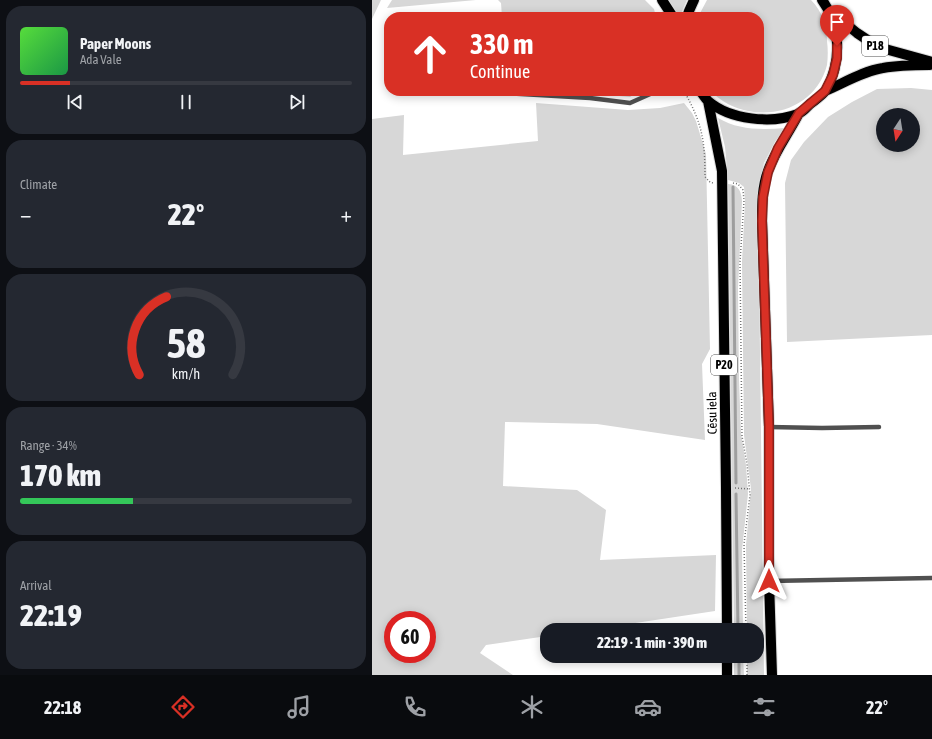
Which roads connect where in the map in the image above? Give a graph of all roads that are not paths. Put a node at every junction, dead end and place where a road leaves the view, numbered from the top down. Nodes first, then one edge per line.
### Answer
1 (662, 0) edge
2 (694, 0) edge
3 (822, 0) edge
4 (829, 9) junction
5 (670, 12) edge
6 (688, 12) edge
7 (932, 62) edge
8 (932, 65) edge
9 (825, 91) junction
10 (556, 96) edge
11 (646, 96) edge
12 (704, 96) edge
13 (708, 101) junction
14 (799, 113) junction
15 (769, 427) junction
16 (879, 427) dead end
17 (932, 578) edge
18 (769, 581) junction
19 (727, 623) edge
20 (727, 663) edge
21 (727, 675) edge
22 (772, 675) edge

1 - 5 main road
2 - 6 main road
3 - 4 main road, P18
4 - 7 main road, P18
4 - 9 main road, P18
8 - 9 main road, P18
9 - 14 main road, P18
10 - 11 lane
12 - 13 main road, P18
13 - 14 main road, P18
13 - 19 main road, Cēsu iela / P20
14 - 15 main road
15 - 16 lane
15 - 18 main road
17 - 18 lane
18 - 22 main road
20 - 21 main road

